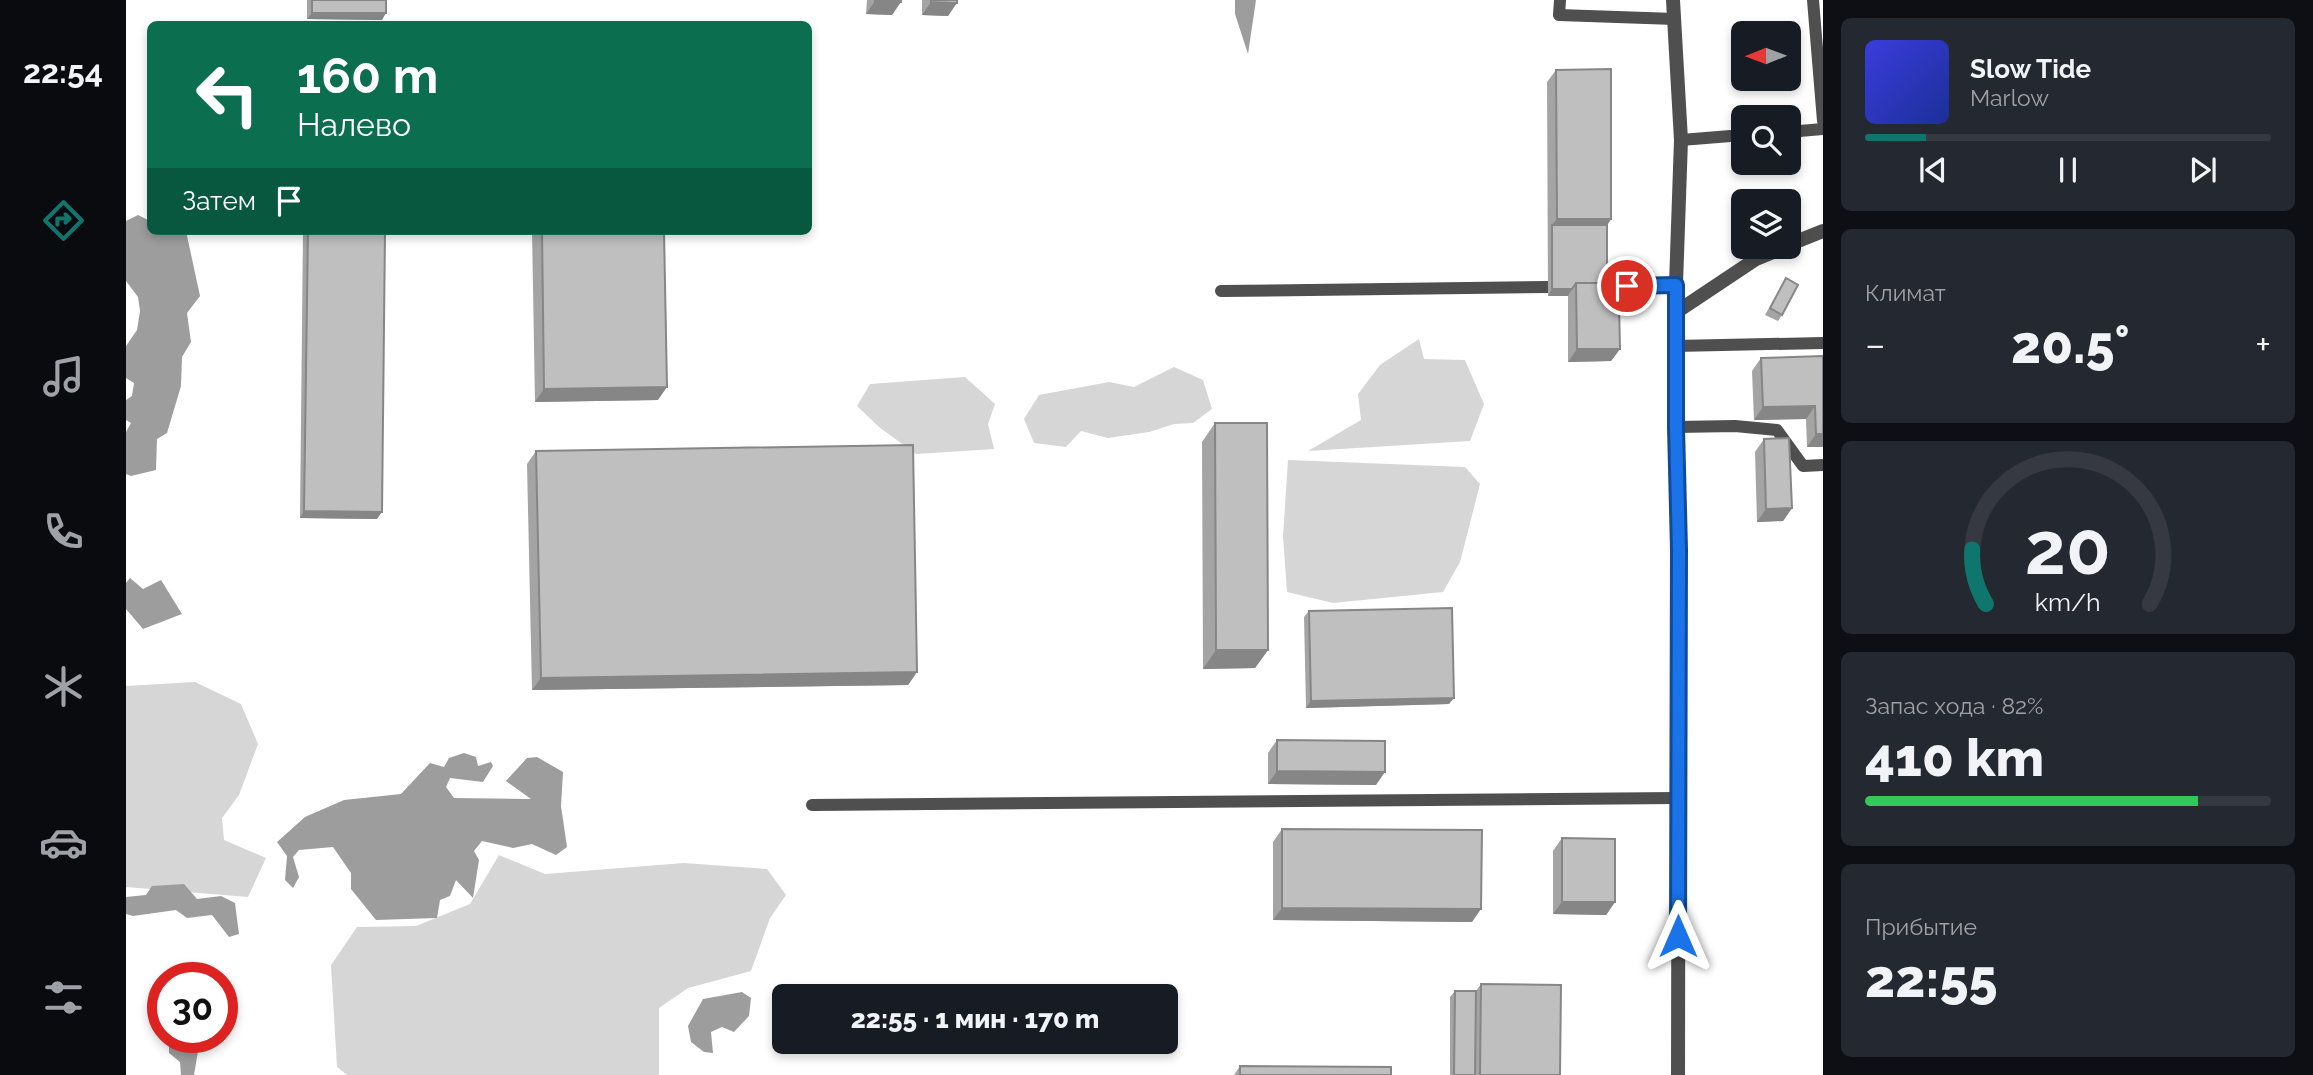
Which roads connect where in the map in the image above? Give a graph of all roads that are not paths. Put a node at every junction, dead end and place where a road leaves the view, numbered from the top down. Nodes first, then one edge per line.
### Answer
1 (1560, 0) edge
2 (1673, 0) edge
3 (1813, 0) edge
4 (1675, 19) junction
5 (1823, 121) edge
6 (1823, 129) edge
7 (1801, 131) edge
8 (1731, 136) edge
9 (1681, 140) junction
10 (1823, 231) edge
11 (1801, 240) edge
12 (1756, 259) edge
13 (1676, 285) junction
14 (1602, 286) edge
15 (1548, 287) dead end
16 (1221, 291) dead end
17 (1675, 313) junction
18 (1823, 343) edge
19 (1675, 346) junction
20 (1676, 427) junction
21 (1823, 466) edge
22 (1678, 798) junction
23 (811, 804) dead end
24 (1678, 1075) edge

1 - 4 lane
2 - 4 street
3 - 5 lane
4 - 9 street
6 - 7 lane
8 - 9 lane
9 - 13 street
10 - 11 street
12 - 17 street
13 - 14 lane
13 - 17 street
15 - 16 lane
17 - 19 street
18 - 19 lane
19 - 20 street
20 - 21 lane
20 - 22 street
22 - 23 lane
22 - 24 street

